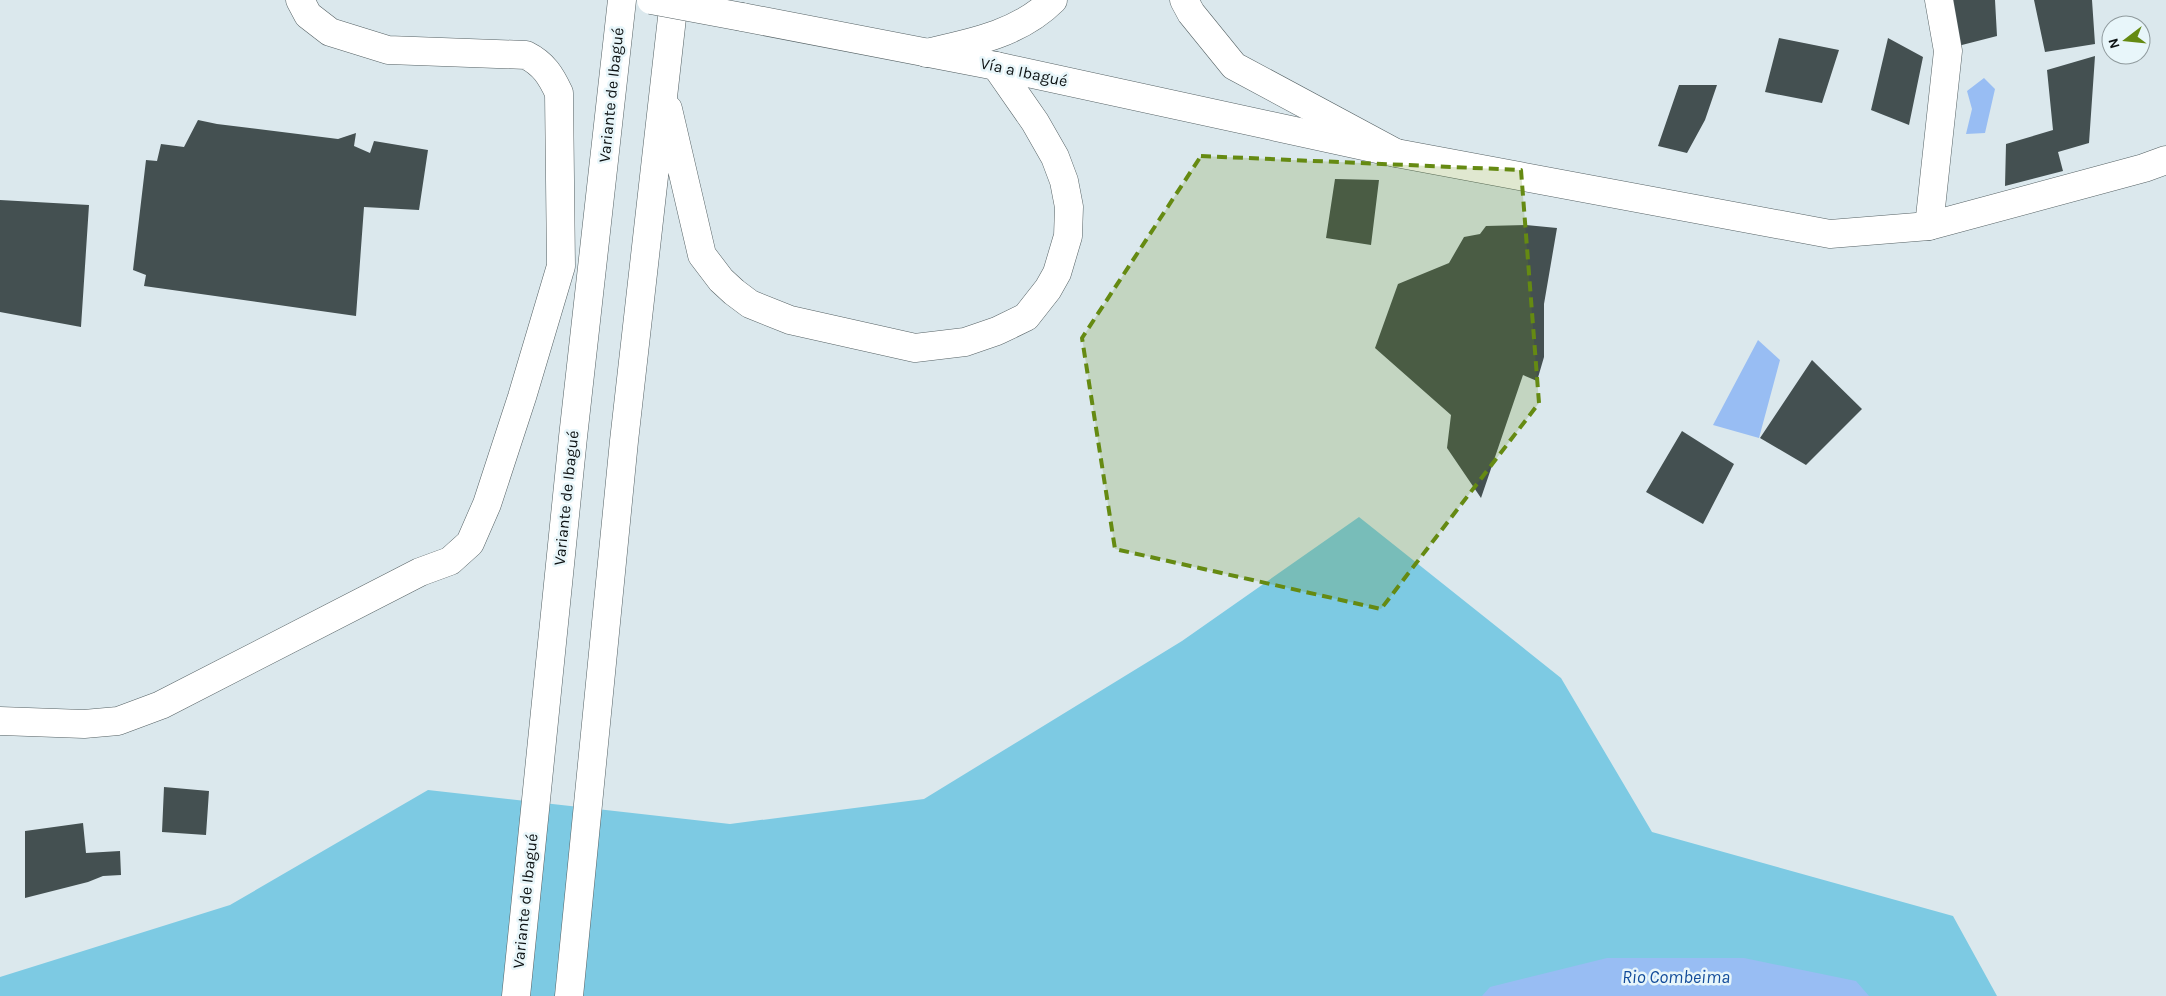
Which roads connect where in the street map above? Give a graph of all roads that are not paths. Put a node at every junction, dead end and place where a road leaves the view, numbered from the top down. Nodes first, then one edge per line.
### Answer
1 (300, 0) edge
2 (622, 0) edge
3 (651, 0) edge
4 (674, 0) edge
5 (1053, 0) edge
6 (1184, 0) edge
7 (1939, 0) edge
8 (926, 53) junction
9 (996, 66) junction
10 (663, 89) junction
11 (1396, 153) junction
12 (2166, 160) edge
13 (1929, 226) junction
14 (0, 721) edge
15 (516, 996) edge
16 (569, 996) edge

1 - 14 main road
2 - 15 main road, Variante de Ibagué
3 - 8 main road, Vía a Ibagué, bridge
4 - 10 main road
5 - 8 main road
6 - 11 main road
7 - 13 main road
8 - 9 main road, Vía a Ibagué
9 - 10 main road
9 - 11 main road, Vía a Ibagué
10 - 16 main road
11 - 13 main road, Vía a Ibagué
12 - 13 main road, Vía a Ibagué

